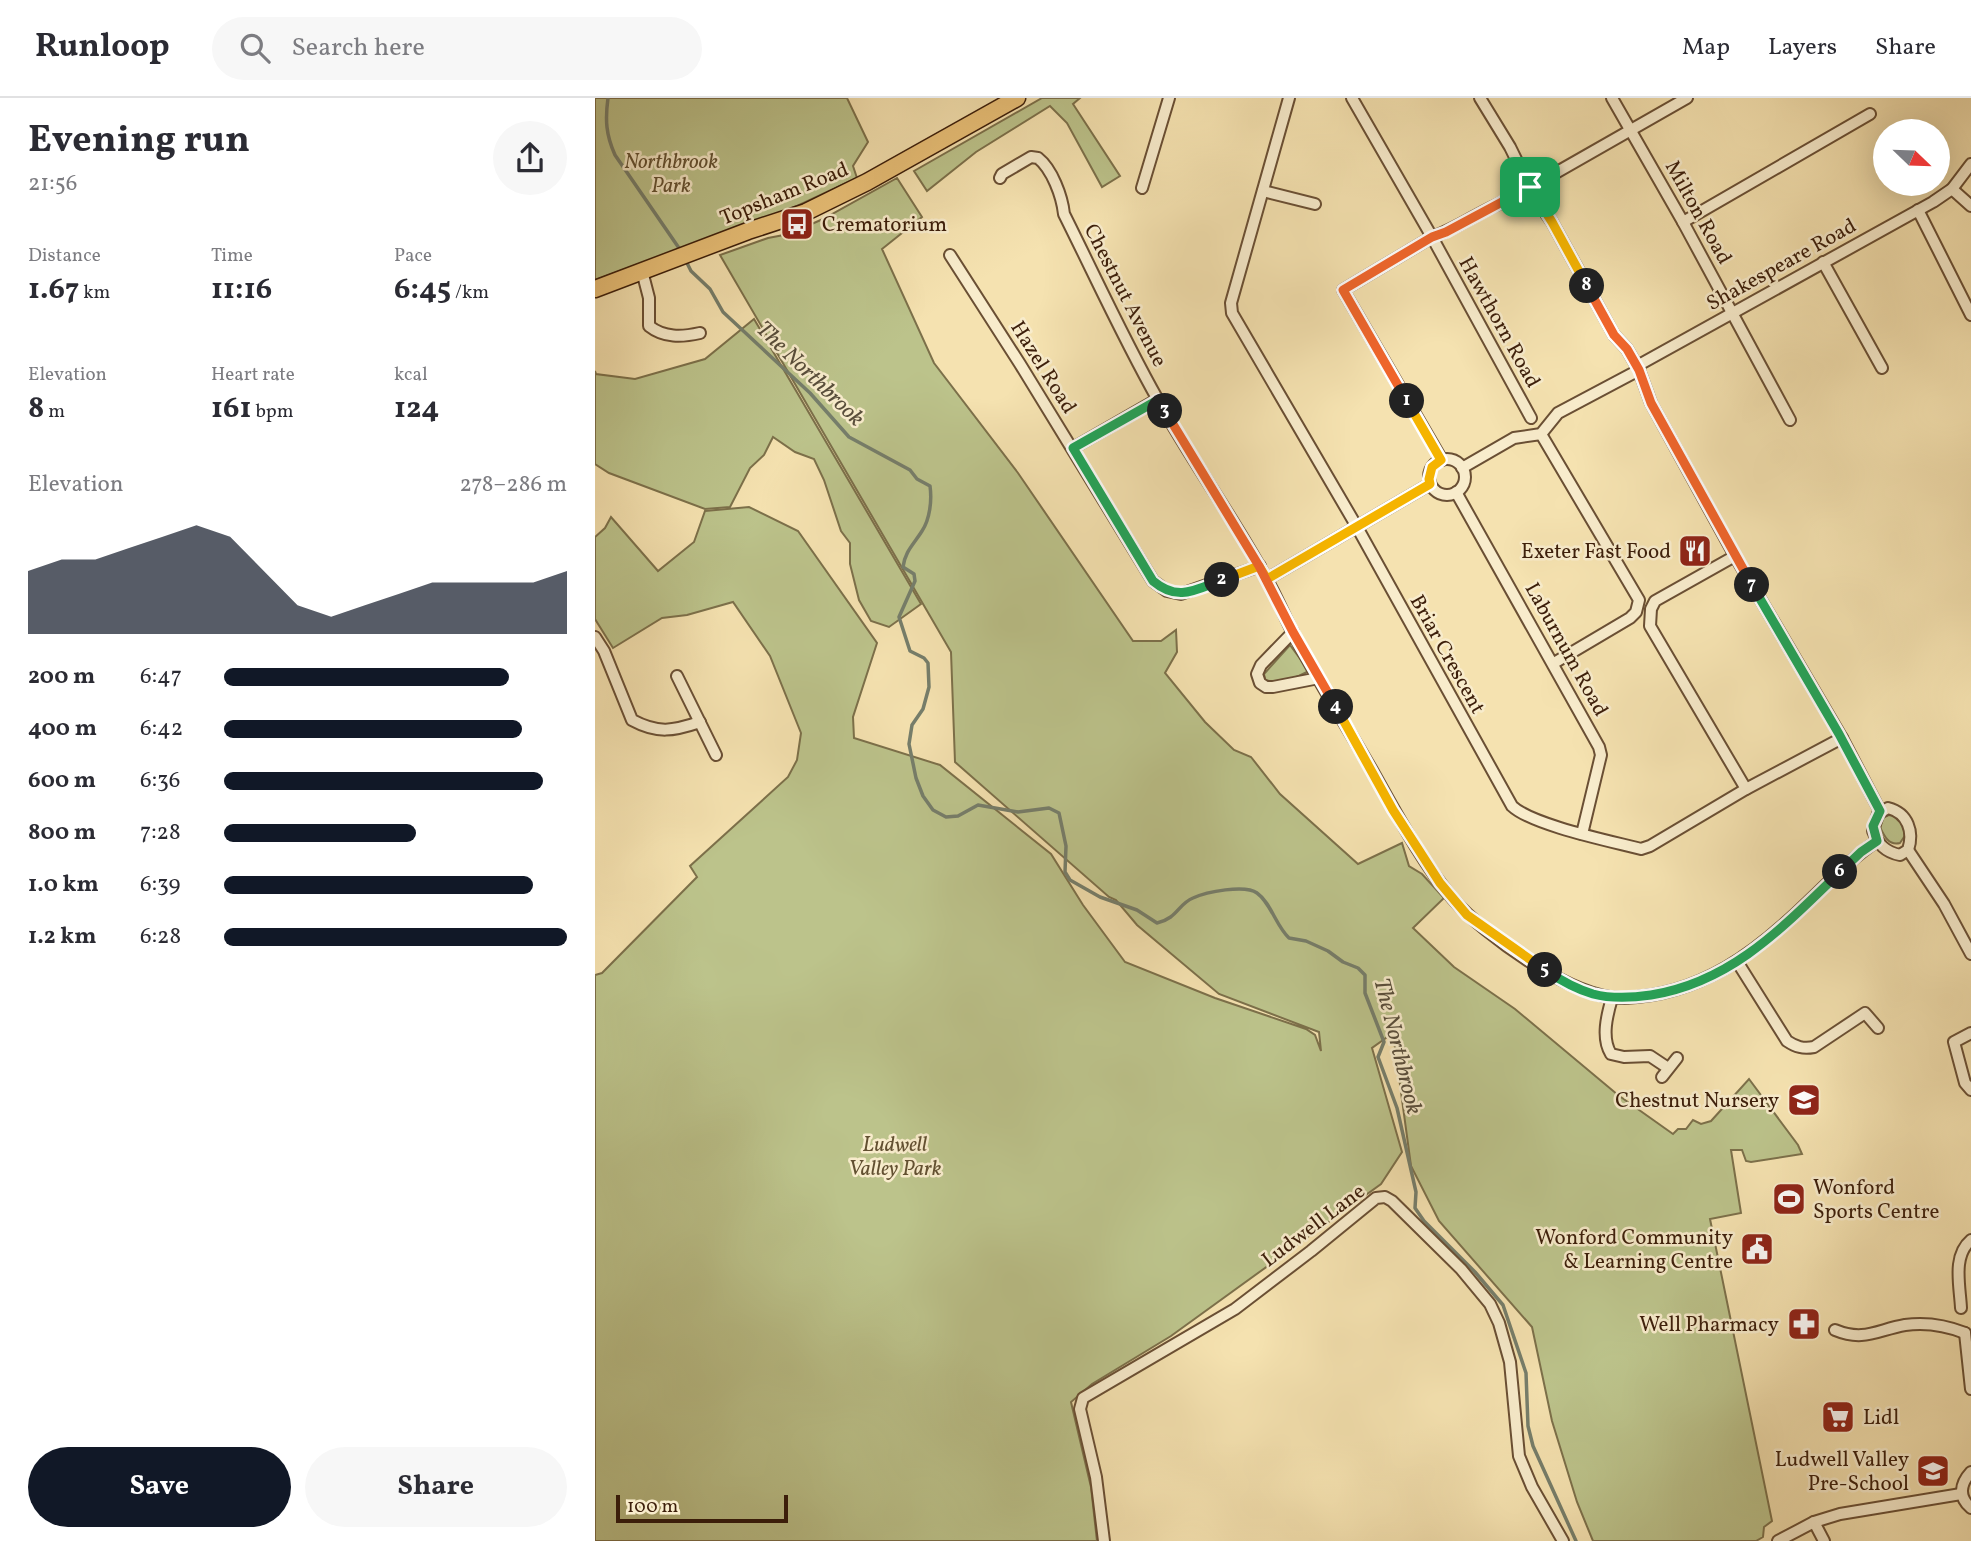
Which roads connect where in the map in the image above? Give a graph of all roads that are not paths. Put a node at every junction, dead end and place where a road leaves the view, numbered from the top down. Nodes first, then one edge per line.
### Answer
1 (1017, 98) edge
2 (1169, 98) edge
3 (1289, 98) edge
4 (1352, 98) edge
5 (1481, 98) edge
6 (1612, 98) edge
7 (1687, 98) edge
8 (1870, 114) dead end
9 (1631, 130) junction
10 (1971, 164) edge
11 (1000, 178) dead end
12 (1530, 187) junction
13 (1142, 188) dead end
14 (1952, 189) junction
15 (1263, 191) junction
16 (1315, 204) dead end
17 (1971, 205) edge
18 (1918, 210) junction
19 (1683, 222) junction
20 (1432, 237) junction
21 (950, 255) dead end
22 (1822, 262) junction
23 (642, 271) junction
24 (595, 289) edge
25 (1731, 314) junction
26 (1971, 315) edge
27 (700, 333) dead end
28 (1638, 368) junction
29 (1882, 368) dead end
30 (1158, 400) junction
31 (1531, 418) dead end
32 (1790, 419) dead end
33 (1541, 434) junction
34 (1073, 448) junction
35 (1441, 460) junction
36 (1462, 468) junction
37 (1430, 484) junction
38 (1456, 492) junction
39 (1357, 527) junction
40 (1735, 556) junction
41 (1259, 566) junction
42 (1267, 579) junction
43 (1293, 632) junction
44 (599, 645) edge
45 (1554, 663) junction
46 (677, 676) dead end
47 (1319, 678) junction
48 (700, 722) junction
49 (1842, 738) junction
50 (716, 755) dead end
51 (1746, 789) junction
52 (1880, 811) junction
53 (1582, 834) junction
54 (1877, 841) junction
55 (1908, 850) junction
56 (1971, 954) edge
57 (1738, 962) junction
58 (1612, 998) junction
59 (1878, 1028) dead end
60 (1971, 1033) edge
61 (1677, 1058) dead end
62 (1966, 1065) edge
63 (1971, 1090) edge
64 (1971, 1240) edge
65 (1961, 1308) dead end
66 (1835, 1330) dead end
67 (1968, 1332) edge
68 (1971, 1389) edge
69 (1971, 1472) edge
70 (1961, 1494) junction
71 (1971, 1508) edge
72 (1814, 1522) junction
73 (1104, 1541) edge
74 (1563, 1541) edge
75 (1778, 1541) edge
76 (1824, 1541) edge

1 - 23 main road, Topsham Road
2 - 13 street
3 - 15 street, Briar Crescent
4 - 20 street, Hawthorn Road
5 - 12 street
6 - 9 street, Milton Road
7 - 9 street
8 - 19 street
9 - 12 street
9 - 19 street, Milton Road
10 - 14 street, Shakespeare Road
11 - 30 street, Chestnut Avenue
12 - 20 street
12 - 28 street
14 - 17 street
14 - 18 street, Shakespeare Road
15 - 16 street
15 - 39 street, Briar Crescent
18 - 22 street, Shakespeare Road
18 - 26 street
19 - 25 street, Milton Road
20 - 31 street, Hawthorn Road
20 - 35 street
21 - 34 street, Hazel Road
22 - 25 street, Shakespeare Road
22 - 29 street
23 - 24 main road, Topsham Road
23 - 27 street
25 - 28 street, Shakespeare Road
25 - 32 street, Milton Road
28 - 33 street, Shakespeare Road
28 - 40 street
30 - 34 street
30 - 41 street, Chestnut Avenue
33 - 36 street
33 - 45 street
34 - 41 street, Hazel Road
35 - 36 street
35 - 37 street
36 - 38 street
37 - 38 street
37 - 39 street
38 - 45 street, Laburnum Road
39 - 42 street
39 - 53 street, Briar Crescent
40 - 49 street
40 - 51 street
41 - 42 street, Chestnut Avenue
42 - 43 street, Chestnut Avenue
43 - 47 street, Chestnut Avenue
43 - 47 street
44 - 48 street
45 - 53 street, Laburnum Road
46 - 48 street
47 - 58 street, Chestnut Avenue
48 - 50 street
49 - 51 street, Briar Crescent
49 - 52 street
51 - 53 street, Briar Crescent
52 - 54 street
52 - 55 street
54 - 55 street
54 - 57 street, Chestnut Avenue
55 - 56 street
57 - 58 street, Chestnut Avenue
57 - 59 street
58 - 61 street
60 - 62 street
62 - 63 street
64 - 65 street
66 - 67 street
67 - 68 street
69 - 70 street
70 - 71 street
70 - 72 street
72 - 75 street
72 - 76 street
73 - 74 street, Ludwell Lane

